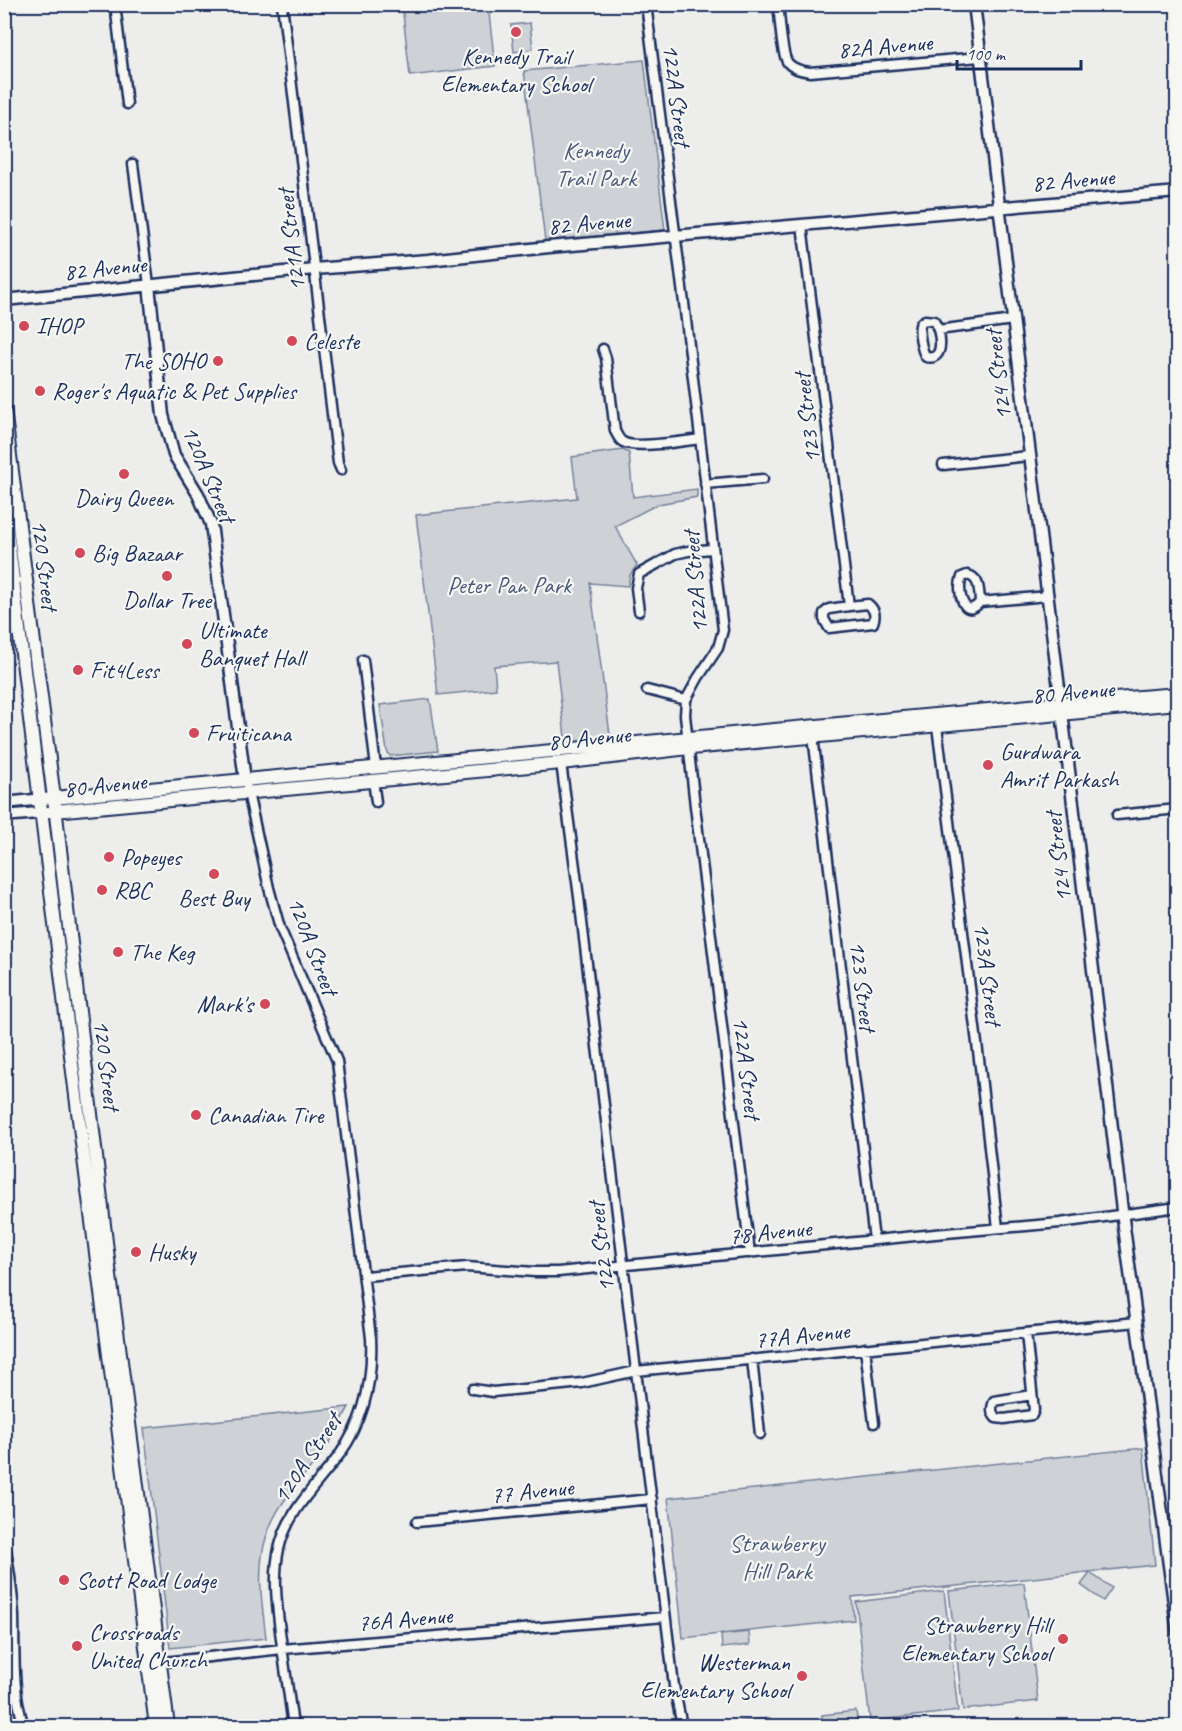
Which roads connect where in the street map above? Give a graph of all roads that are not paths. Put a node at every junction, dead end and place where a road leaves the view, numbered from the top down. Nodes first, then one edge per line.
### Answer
1 (115, 4) edge
2 (282, 4) edge
3 (646, 4) edge
4 (778, 4) edge
5 (974, 4) edge
6 (980, 57) junction
7 (127, 104) dead end
8 (134, 164) dead end
9 (1178, 192) edge
10 (998, 208) junction
11 (802, 225) junction
12 (675, 236) junction
13 (314, 269) junction
14 (149, 285) junction
15 (4, 300) edge
16 (1013, 320) junction
17 (938, 330) dead end
18 (603, 349) dead end
19 (4, 409) edge
20 (700, 439) junction
21 (1029, 456) junction
22 (943, 465) dead end
23 (341, 470) dead end
24 (762, 479) dead end
25 (705, 484) junction
26 (5, 507) edge
27 (20, 531) junction
28 (10, 548) junction
29 (712, 549) junction
30 (25, 571) junction
31 (1047, 596) junction
32 (981, 602) dead end
33 (849, 606) junction
34 (639, 610) dead end
35 (363, 660) dead end
36 (647, 690) dead end
37 (1178, 694) edge
38 (686, 700) junction
39 (1178, 703) edge
40 (1062, 709) junction
41 (970, 711) junction
42 (844, 724) junction
43 (937, 726) junction
44 (813, 736) junction
45 (688, 743) junction
46 (561, 763) junction
47 (374, 774) junction
48 (245, 780) junction
49 (248, 793) junction
50 (47, 798) junction
51 (376, 802) dead end
52 (4, 803) edge
53 (1178, 809) edge
54 (49, 812) junction
55 (1118, 815) dead end
56 (4, 816) edge
57 (1178, 1207) edge
58 (1123, 1215) junction
59 (98, 1219) junction
60 (998, 1228) junction
61 (874, 1240) junction
62 (750, 1253) junction
63 (623, 1266) junction
64 (365, 1276) junction
65 (1137, 1322) junction
66 (1026, 1333) junction
67 (865, 1348) junction
68 (752, 1359) junction
69 (636, 1371) junction
70 (112, 1381) junction
71 (473, 1389) dead end
72 (1032, 1395) junction
73 (128, 1421) junction
74 (874, 1423) dead end
75 (760, 1434) dead end
76 (651, 1499) junction
77 (417, 1522) dead end
78 (4, 1537) edge
79 (665, 1617) junction
80 (1178, 1633) edge
81 (282, 1649) junction
82 (154, 1664) junction
83 (24, 1726) edge
84 (156, 1726) edge
85 (168, 1726) edge
86 (293, 1726) edge
87 (682, 1726) edge

1 - 7 street
2 - 13 street, 121A Street
3 - 12 street, 122A Street
4 - 6 street, 82A Avenue
5 - 6 street, 124 Street
6 - 10 street, 124 Street
8 - 14 street, 120A Street
9 - 10 street, 82 Avenue
10 - 11 street, 82 Avenue
10 - 16 street, 124 Street
11 - 12 street, 82 Avenue
11 - 33 street, 123 Street
12 - 13 street, 82 Avenue
12 - 20 street, 122A Street
13 - 14 street, 82 Avenue
13 - 23 street, 121A Street
14 - 15 street, 82 Avenue
14 - 48 street, 120A Street
16 - 17 street
16 - 21 street, 124 Street
18 - 20 street
19 - 27 main road, 120 Street
20 - 25 street, 122A Street
21 - 22 street
21 - 31 street, 124 Street
24 - 25 street
25 - 29 street, 122A Street
26 - 27 main road
26 - 28 main road, 120 Street
27 - 30 main road, 120 Street
28 - 30 main road
28 - 50 main road, 120 Street
29 - 34 street
29 - 38 street, 122A Street
30 - 50 main road, 120 Street
31 - 32 street
31 - 40 street, 124 Street
33 - 33 street
35 - 47 street
36 - 38 street
37 - 40 main road, 80 Avenue
38 - 45 street, 122A Street
39 - 40 main road, 80 Avenue
40 - 41 main road, 80 Avenue
40 - 43 main road, 80 Avenue
40 - 58 street, 124 Street
41 - 42 main road, 80 Avenue
41 - 43 main road
42 - 44 main road
42 - 45 main road, 80 Avenue
43 - 44 main road, 80 Avenue
43 - 60 street, 123A Street
44 - 45 main road, 80 Avenue
44 - 61 street, 123 Street
45 - 46 main road, 80 Avenue
45 - 47 main road, 80 Avenue
45 - 62 street, 122A Street
46 - 47 main road, 80 Avenue
46 - 63 street, 122 Street
47 - 48 main road, 80 Avenue
47 - 49 main road, 80 Avenue
47 - 51 street
48 - 49 street, 120A Street
48 - 50 main road, 80 Avenue
49 - 54 main road, 80 Avenue
49 - 64 street, 120A Street
50 - 52 street, 80 Avenue
50 - 54 main road, 120 Street
53 - 55 street
54 - 56 street, 80 Avenue
54 - 59 main road, 120 Street
54 - 59 main road, 120 Street
57 - 58 street, 78 Avenue
58 - 60 street, 78 Avenue
58 - 65 street, 124 Street
59 - 70 main road, 120 Street
59 - 73 main road, 120 Street
60 - 61 street, 78 Avenue
61 - 62 street, 78 Avenue
62 - 63 street, 78 Avenue
63 - 64 street, 78 Avenue
63 - 69 street, 122 Street
64 - 81 street, 120A Street
65 - 66 street, 77A Avenue
65 - 80 street, 124 Street
66 - 67 street, 77A Avenue
66 - 72 street
67 - 68 street, 77A Avenue
67 - 74 street
68 - 69 street, 77A Avenue
68 - 75 street
69 - 71 street, 77A Avenue
69 - 76 street, 122 Street
70 - 73 main road
70 - 82 main road, 120 Street
72 - 72 street
73 - 82 main road, 120 Street
76 - 77 street, 77 Avenue
76 - 79 street, 122 Street
78 - 83 street
79 - 81 street, 76A Avenue
79 - 87 street, 122 Street
81 - 82 street, 76A Avenue
81 - 86 street, 120A Street
82 - 84 main road, 120 Street
82 - 85 main road, 120 Street

